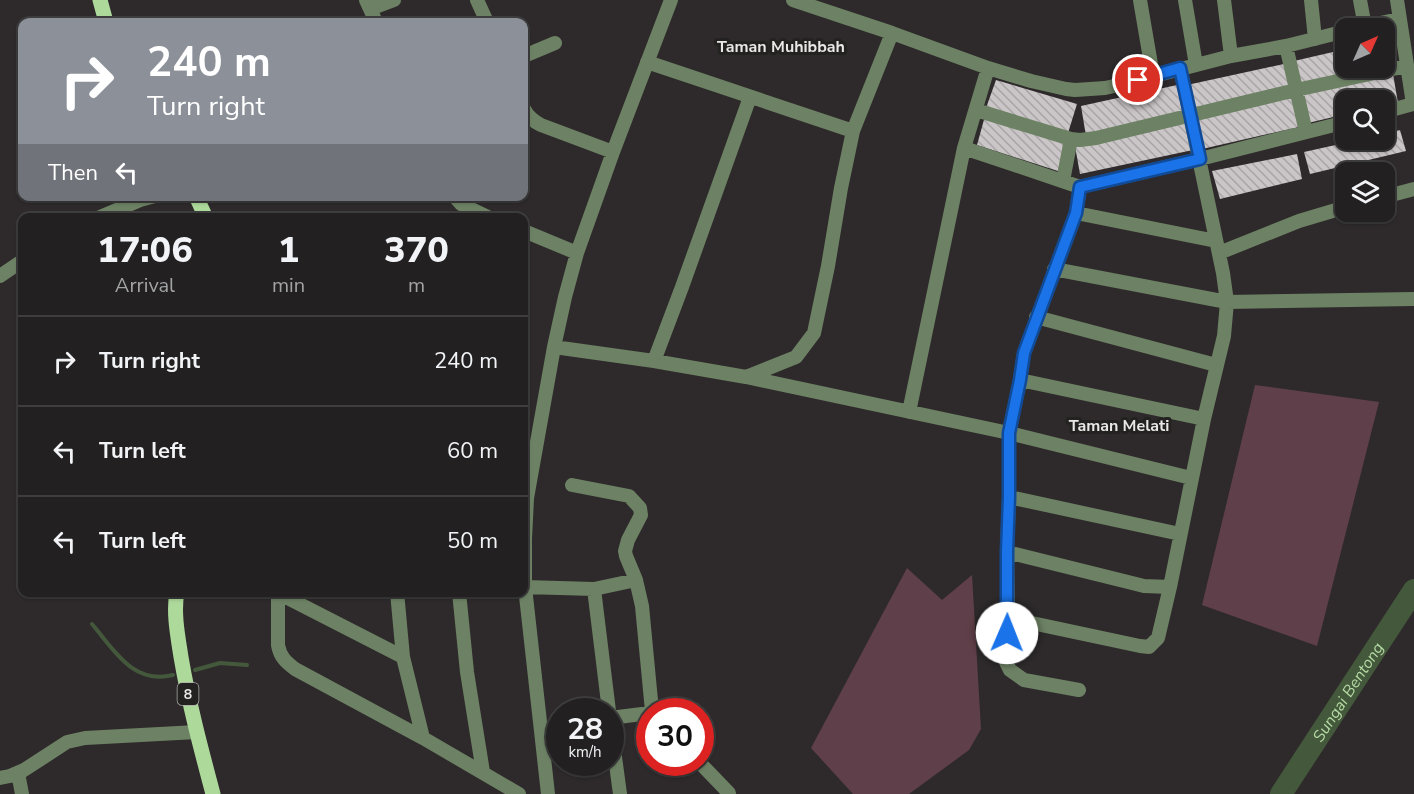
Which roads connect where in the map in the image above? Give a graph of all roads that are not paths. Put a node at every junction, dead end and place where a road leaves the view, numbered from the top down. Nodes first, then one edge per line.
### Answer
1 (100, 0) edge
2 (394, 0) edge
3 (477, 0) edge
4 (671, 0) edge
5 (793, 0) edge
6 (1140, 0) edge
7 (1185, 0) edge
8 (1224, 0) edge
9 (1311, 0) edge
10 (1360, 0) edge
11 (1397, 0) edge
12 (808, 2) edge
13 (368, 4) edge
14 (105, 18) edge
15 (374, 18) edge
16 (485, 18) edge
17 (1361, 18) edge
18 (1399, 19) junction
19 (1395, 20) edge
20 (892, 33) junction
21 (1335, 34) edge
22 (1315, 39) junction
23 (555, 44) dead end
24 (1286, 46) junction
25 (528, 54) edge
26 (1231, 56) junction
27 (647, 62) junction
28 (1196, 64) junction
29 (1407, 66) junction
30 (988, 68) junction
31 (1180, 68) junction
32 (1154, 76) junction
33 (1296, 90) junction
34 (750, 97) junction
35 (1414, 105) edge
36 (1395, 109) edge
37 (976, 110) junction
38 (1190, 115) junction
39 (528, 116) edge
40 (1335, 125) edge
41 (853, 131) junction
42 (1306, 132) junction
43 (1071, 139) junction
44 (964, 148) junction
45 (613, 152) junction
46 (1200, 159) junction
47 (1063, 181) junction
48 (1080, 187) junction
49 (1414, 189) edge
50 (1395, 194) edge
51 (138, 201) edge
52 (458, 201) edge
53 (1335, 210) edge
54 (110, 213) edge
55 (480, 213) edge
56 (1076, 213) junction
57 (528, 233) edge
58 (1218, 247) junction
59 (577, 253) junction
60 (18, 264) edge
61 (1054, 269) junction
62 (0, 276) edge
63 (1414, 299) edge
64 (1227, 302) junction
65 (1036, 317) junction
66 (554, 347) junction
67 (654, 361) junction
68 (1216, 365) junction
69 (746, 377) junction
70 (1020, 380) junction
71 (909, 412) junction
72 (1204, 419) junction
73 (1009, 433) junction
74 (1191, 478) junction
75 (528, 482) edge
76 (572, 485) dead end
77 (1009, 497) junction
78 (1180, 534) junction
79 (1007, 552) junction
80 (636, 580) junction
81 (528, 587) edge
82 (1170, 587) junction
83 (594, 589) junction
84 (177, 597) edge
85 (278, 597) edge
86 (286, 597) edge
87 (397, 597) edge
88 (460, 597) edge
89 (525, 597) edge
90 (1008, 618) junction
91 (403, 657) junction
92 (1079, 690) dead end
93 (607, 698) edge
94 (650, 698) edge
95 (197, 732) junction
96 (423, 738) junction
97 (483, 772) junction
98 (18, 773) junction
99 (618, 776) edge
100 (713, 776) edge
101 (0, 778) edge
102 (729, 793) edge
103 (21, 794) edge
104 (213, 794) edge
105 (519, 794) edge
106 (548, 794) edge
107 (620, 794) edge

1 - 14 main road
2 - 13 street
3 - 16 street
4 - 27 street
5 - 12 street
6 - 32 street
7 - 28 street
8 - 26 street
9 - 22 street
10 - 17 street
11 - 18 street
12 - 20 street
13 - 15 street
18 - 19 street
18 - 29 street
20 - 30 street
20 - 41 street
21 - 22 street
22 - 24 street
23 - 25 street
24 - 26 street
24 - 33 street
26 - 28 street
27 - 34 street
27 - 45 street
28 - 31 street
29 - 33 street
29 - 35 street
30 - 32 street
30 - 37 street
31 - 32 street
31 - 38 street
33 - 38 street
33 - 42 street
34 - 41 street
34 - 67 street
35 - 36 street
37 - 43 street
37 - 44 street
38 - 43 street
38 - 46 street
39 - 45 street
40 - 42 street
41 - 69 street
42 - 46 street
43 - 47 street
44 - 47 street
44 - 71 street
45 - 59 street
46 - 48 street
46 - 58 street
47 - 48 street
48 - 56 street
49 - 50 street
51 - 54 street
52 - 55 street
53 - 58 street
56 - 58 street
56 - 61 street
57 - 59 street
58 - 64 street
59 - 66 street
60 - 62 street
61 - 64 street
61 - 65 street
63 - 64 street
64 - 68 street
65 - 68 street
65 - 70 street
66 - 67 street
66 - 75 street
67 - 69 street
68 - 72 street
69 - 71 street
70 - 72 street
70 - 73 street
71 - 73 street
72 - 74 street
73 - 74 street
73 - 77 street
74 - 78 street
76 - 80 street
77 - 78 street
77 - 79 street
78 - 82 street
79 - 82 street
79 - 90 street
80 - 83 street
80 - 94 street
81 - 83 street
82 - 90 street
83 - 93 street
84 - 95 main road, 8
85 - 96 street
86 - 91 street
87 - 91 street
88 - 97 street
89 - 106 street
90 - 92 street
91 - 96 street
95 - 98 street
95 - 104 main road, 8
96 - 97 street
97 - 105 street
98 - 101 street
98 - 103 street
99 - 107 street
100 - 102 street

